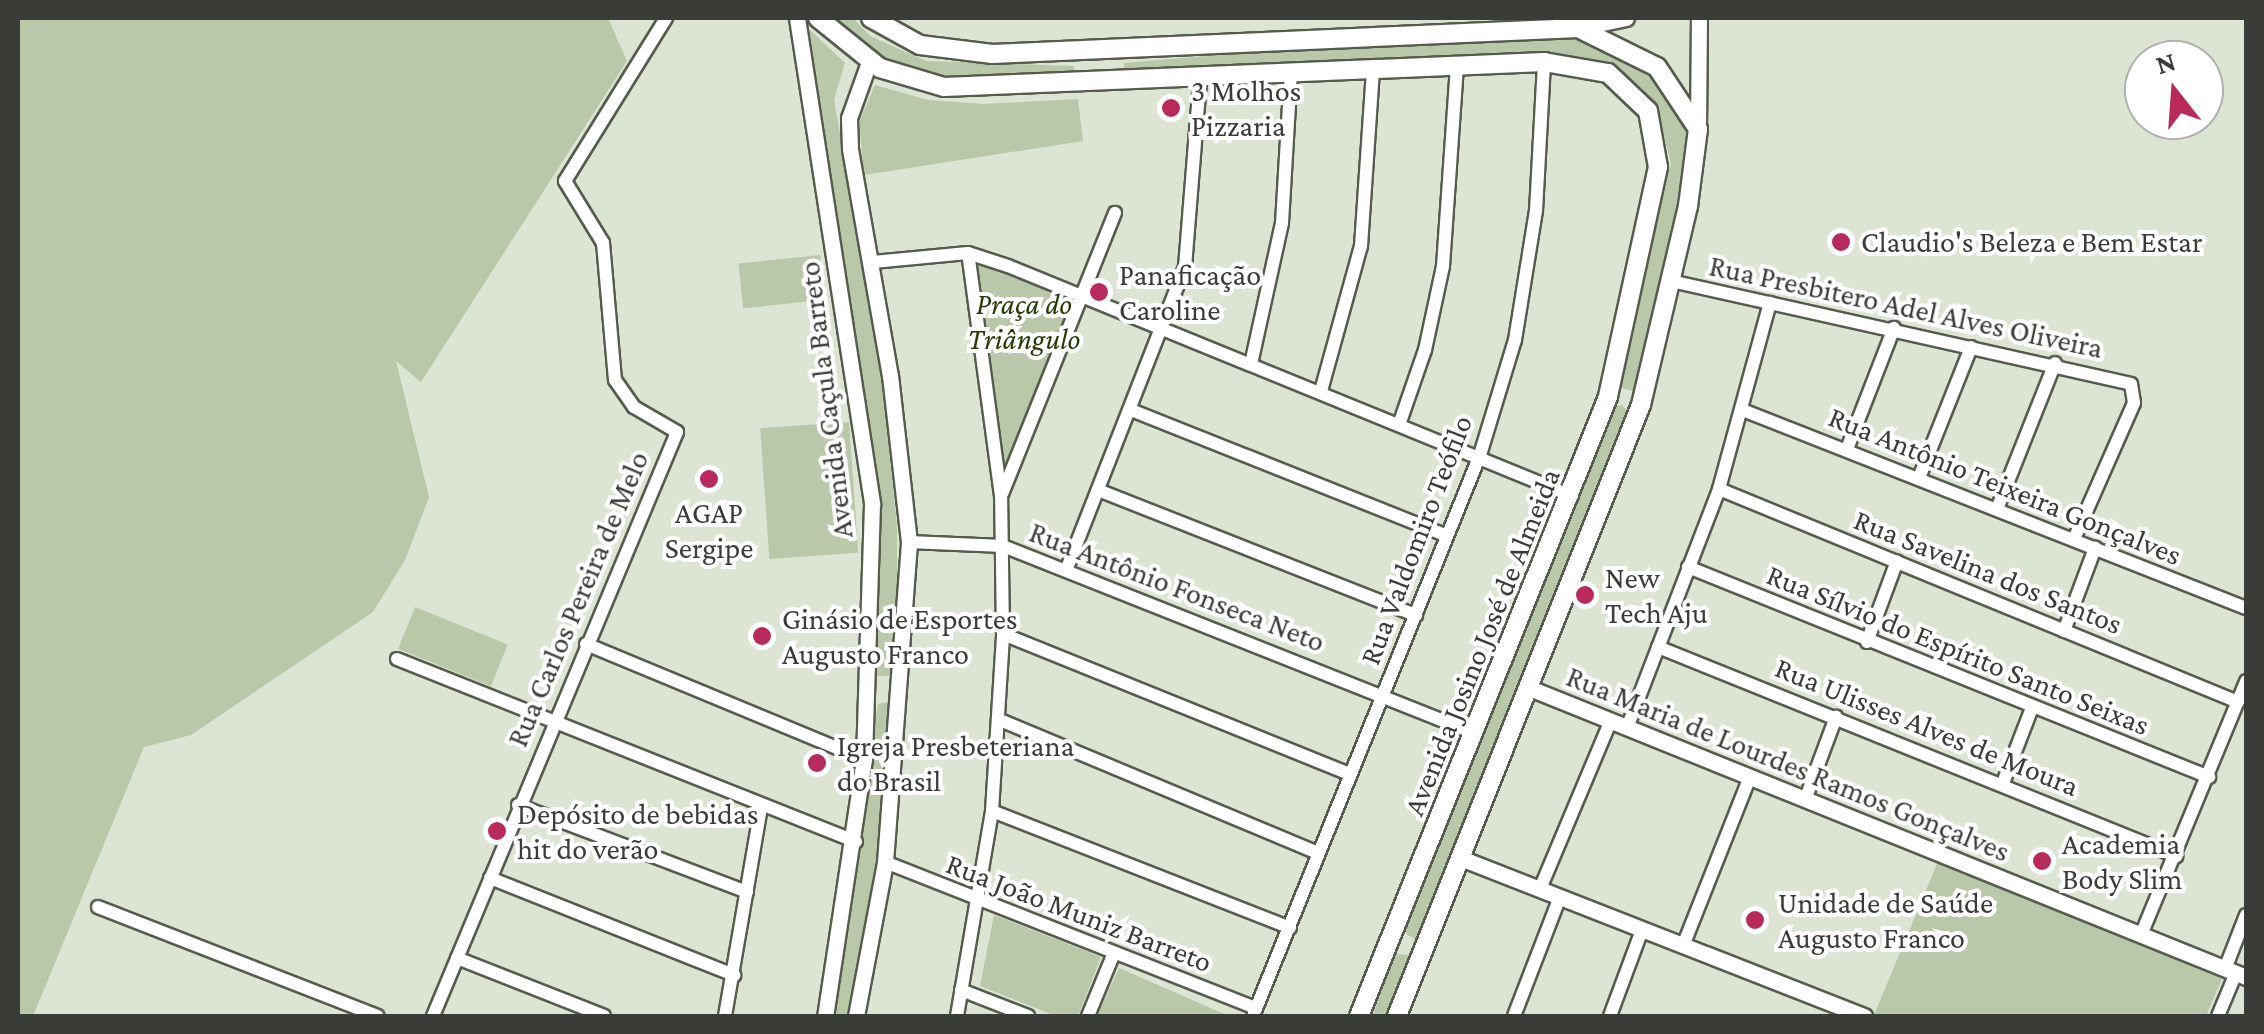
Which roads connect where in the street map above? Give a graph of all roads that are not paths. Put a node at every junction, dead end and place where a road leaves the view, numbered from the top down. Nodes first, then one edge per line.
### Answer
1 (666, 18) edge
2 (797, 18) edge
3 (818, 18) edge
4 (871, 18) edge
5 (1607, 18) edge
6 (1626, 18) edge
7 (1699, 18) edge
8 (1578, 28) junction
9 (1200, 46) junction
10 (992, 54) junction
11 (869, 62) junction
12 (1544, 62) junction
13 (1457, 64) junction
14 (1373, 69) junction
15 (1290, 74) junction
16 (1200, 79) junction
17 (1004, 88) junction
18 (1698, 129) junction
19 (1114, 214) dead end
20 (968, 253) junction
21 (872, 262) junction
22 (1671, 281) junction
23 (1082, 297) junction
24 (1770, 304) junction
25 (1894, 328) junction
26 (1163, 329) junction
27 (1972, 346) junction
28 (2055, 363) junction
29 (1250, 364) junction
30 (1321, 391) junction
31 (1608, 397) junction
32 (1641, 405) junction
33 (1131, 410) junction
34 (1745, 411) junction
35 (1400, 422) junction
36 (1847, 449) junction
37 (1480, 454) junction
38 (1919, 478) junction
39 (1098, 490) junction
40 (1719, 490) junction
41 (1001, 496) junction
42 (1572, 496) junction
43 (1997, 509) junction
44 (1448, 536) junction
45 (2074, 539) junction
46 (909, 542) junction
47 (1002, 546) junction
48 (2095, 548) junction
49 (1897, 561) junction
50 (1067, 568) junction
51 (1688, 568) junction
52 (2246, 608) edge
53 (1416, 615) junction
54 (2064, 631) junction
55 (1003, 634) junction
56 (1867, 642) junction
57 (586, 644) junction
58 (1658, 647) junction
59 (398, 659) dead end
60 (868, 681) junction
61 (2246, 681) edge
62 (902, 682) junction
63 (1532, 689) junction
64 (1382, 695) junction
65 (2238, 702) junction
66 (2032, 708) junction
67 (1836, 717) junction
68 (1000, 720) junction
69 (1611, 720) junction
70 (552, 723) junction
71 (1627, 728) junction
72 (1474, 733) junction
73 (864, 759) junction
74 (1350, 774) junction
75 (1750, 777) junction
76 (2209, 777) junction
77 (2003, 783) junction
78 (1805, 800) junction
79 (518, 805) junction
80 (761, 806) junction
81 (992, 811) junction
82 (856, 842) junction
83 (1318, 852) junction
84 (2176, 856) junction
85 (1463, 858) junction
86 (884, 862) junction
87 (490, 878) junction
88 (1540, 889) junction
89 (747, 892) junction
90 (1560, 898) junction
91 (976, 902) junction
92 (98, 907) dead end
93 (2246, 915) edge
94 (1290, 928) junction
95 (1642, 930) junction
96 (2141, 935) junction
97 (1391, 938) junction
98 (1683, 946) junction
99 (1424, 952) junction
100 (1114, 953) junction
101 (457, 958) junction
102 (2236, 973) edge
103 (734, 975) junction
104 (961, 990) junction
105 (1255, 1012) edge
106 (1615, 1015) edge
107 (377, 1016) edge
108 (433, 1016) edge
109 (604, 1016) edge
110 (725, 1016) edge
111 (825, 1016) edge
112 (856, 1016) edge
113 (957, 1016) edge
114 (1028, 1016) edge
115 (1088, 1016) edge
116 (1360, 1016) edge
117 (1397, 1016) edge
118 (1514, 1016) edge
119 (1864, 1016) edge
120 (2218, 1016) edge

1 - 57 street, Rua Carlos Pereira de Melo
2 - 60 street, Avenida Caçula Barreto
3 - 11 main road
4 - 10 main road
5 - 6 street
5 - 8 street
7 - 18 street
8 - 9 main road
8 - 18 main road
9 - 10 main road
9 - 16 main road
10 - 17 main road
11 - 17 main road
11 - 21 street, Avenida Caçula Barreto
12 - 13 main road, Avenida Josino José de Almeida
12 - 31 main road, Avenida Josino José de Almeida
12 - 37 street, Rua Valdomiro Teófilo
13 - 14 main road, Avenida Josino José de Almeida
13 - 35 street
14 - 15 main road, Avenida Josino José de Almeida
14 - 30 street
15 - 16 main road, Avenida Josino José de Almeida
15 - 29 street
16 - 17 main road
16 - 26 street
18 - 22 main road, Avenida Josino José de Almeida
19 - 23 street
20 - 21 street
20 - 23 street
20 - 41 street
21 - 46 street, Avenida Caçula Barreto
22 - 24 street, Rua Presbitero Adel Alves Oliveira
22 - 32 main road, Avenida Josino José de Almeida
23 - 26 street
23 - 41 street
24 - 25 street, Rua Presbitero Adel Alves Oliveira
24 - 34 street
25 - 27 street, Rua Presbitero Adel Alves Oliveira
25 - 36 street
26 - 29 street
26 - 33 street
27 - 28 street, Rua Presbitero Adel Alves Oliveira
27 - 38 street
28 - 43 street
28 - 45 street, Rua Presbitero Adel Alves Oliveira
29 - 30 street
30 - 35 street
31 - 32 main road
31 - 42 main road, Avenida Josino José de Almeida
32 - 63 main road, Avenida Josino José de Almeida
33 - 39 street
33 - 44 street
34 - 36 street, Rua Antônio Teixeira Gonçalves
34 - 40 street
35 - 37 street
36 - 38 street, Rua Antônio Teixeira Gonçalves
37 - 42 street
37 - 44 street, Rua Valdomiro Teófilo
38 - 43 street, Rua Antônio Teixeira Gonçalves
39 - 50 street
39 - 53 street
40 - 49 street, Rua Savelina dos Santos
40 - 51 street
41 - 47 street
42 - 72 main road, Avenida Josino José de Almeida
43 - 45 street, Rua Antônio Teixeira Gonçalves
44 - 53 street, Rua Valdomiro Teófilo
45 - 48 street, Rua Antônio Teixeira Gonçalves
46 - 47 street, Rua Antônio Fonseca Neto
46 - 62 street, Avenida Caçula Barreto
47 - 50 street, Rua Antônio Fonseca Neto
47 - 55 street
48 - 52 street, Rua Antônio Teixeira Gonçalves
48 - 54 street
49 - 54 street, Rua Savelina dos Santos
49 - 56 street
50 - 64 street, Rua Antônio Fonseca Neto
51 - 56 street, Rua Sílvio do Espírito Santo Seixas
51 - 58 street
53 - 64 street, Rua Valdomiro Teófilo
54 - 65 street, Rua Savelina dos Santos
55 - 68 street
55 - 74 street
56 - 66 street, Rua Sílvio do Espírito Santo Seixas
57 - 70 street, Rua Carlos Pereira de Melo
57 - 73 street
58 - 67 street, Rua Ulisses Alves de Moura
58 - 71 street
59 - 70 street
60 - 62 street
60 - 73 street, Avenida Caçula Barreto
61 - 65 street
62 - 86 street, Avenida Caçula Barreto
63 - 69 street, Rua Maria de Lourdes Ramos Gonçalves
63 - 85 main road, Avenida Josino José de Almeida
64 - 72 street, Rua Antônio Fonseca Neto
64 - 74 street, Rua Valdomiro Teófilo
65 - 76 street
66 - 76 street, Rua Sílvio do Espírito Santo Seixas
66 - 77 street
67 - 77 street, Rua Ulisses Alves de Moura
67 - 78 street
68 - 81 street
68 - 83 street
69 - 71 street, Rua Maria de Lourdes Ramos Gonçalves
69 - 88 street
70 - 79 street, Rua Carlos Pereira de Melo
70 - 80 street
71 - 75 street, Rua Maria de Lourdes Ramos Gonçalves
72 - 97 main road, Avenida Josino José de Almeida
73 - 82 street, Avenida Caçula Barreto
74 - 83 street, Rua Valdomiro Teófilo
75 - 78 street, Rua Maria de Lourdes Ramos Gonçalves
75 - 98 street
76 - 84 street
77 - 84 street, Rua Ulisses Alves de Moura
78 - 96 street, Rua Maria de Lourdes Ramos Gonçalves
79 - 87 street, Rua Carlos Pereira de Melo
79 - 89 street
80 - 82 street
80 - 89 street
81 - 91 street
81 - 94 street
82 - 111 street, Avenida Caçula Barreto
83 - 94 street, Rua Valdomiro Teófilo
84 - 96 street
85 - 88 street
85 - 99 main road, Avenida Josino José de Almeida
86 - 91 street, Rua João Muniz Barreto
86 - 112 street, Avenida Caçula Barreto
87 - 101 street, Rua Carlos Pereira de Melo
87 - 103 street
88 - 90 street
89 - 103 street
90 - 95 street
90 - 118 street
91 - 100 street, Rua João Muniz Barreto
91 - 104 street
92 - 107 street
93 - 102 street
94 - 105 street, Rua Valdomiro Teófilo
95 - 98 street
95 - 106 street
96 - 102 street, Rua Maria de Lourdes Ramos Gonçalves
97 - 99 main road
97 - 116 main road, Avenida Josino José de Almeida
98 - 119 street
99 - 117 main road, Avenida Josino José de Almeida
100 - 105 street, Rua João Muniz Barreto
100 - 115 street
101 - 108 street, Rua Carlos Pereira de Melo
101 - 109 street
102 - 120 street
103 - 110 street
104 - 113 street
104 - 114 street

